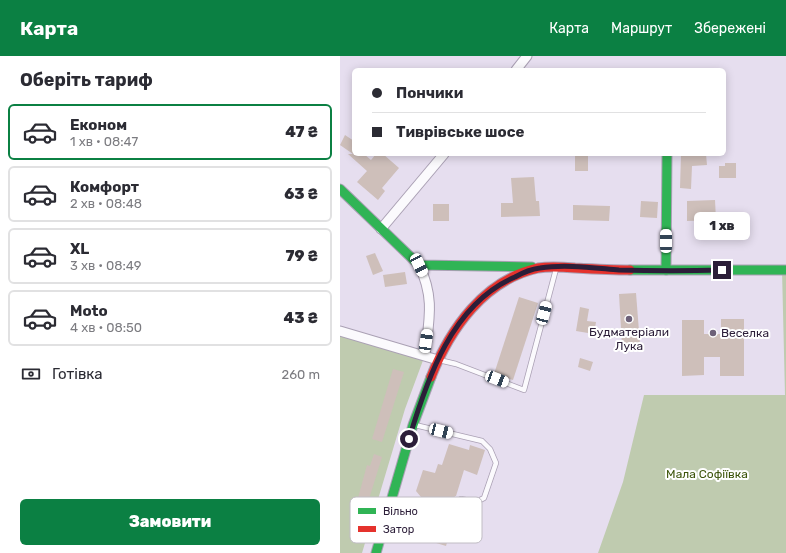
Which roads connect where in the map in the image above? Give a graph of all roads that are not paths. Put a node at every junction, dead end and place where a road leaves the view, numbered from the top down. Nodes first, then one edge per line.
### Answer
1 (527, 56) edge
2 (518, 68) edge
3 (442, 156) edge
4 (667, 156) edge
5 (340, 189) edge
6 (381, 229) junction
7 (419, 265) junction
8 (557, 267) junction
9 (539, 268) junction
10 (666, 270) junction
11 (786, 270) edge
12 (340, 331) edge
13 (425, 355) junction
14 (438, 360) junction
15 (413, 425) junction
16 (392, 497) edge
17 (482, 499) edge
18 (379, 543) edge
19 (376, 553) edge

1 - 2 street
3 - 6 street
4 - 10 main road
5 - 6 main road
6 - 7 main road
7 - 9 main road
7 - 13 street
8 - 9 main road
8 - 10 main road
8 - 14 lane
9 - 14 main road
10 - 11 main road
12 - 13 street
13 - 14 street
14 - 15 main road
15 - 16 main road
15 - 17 lane
18 - 19 main road

